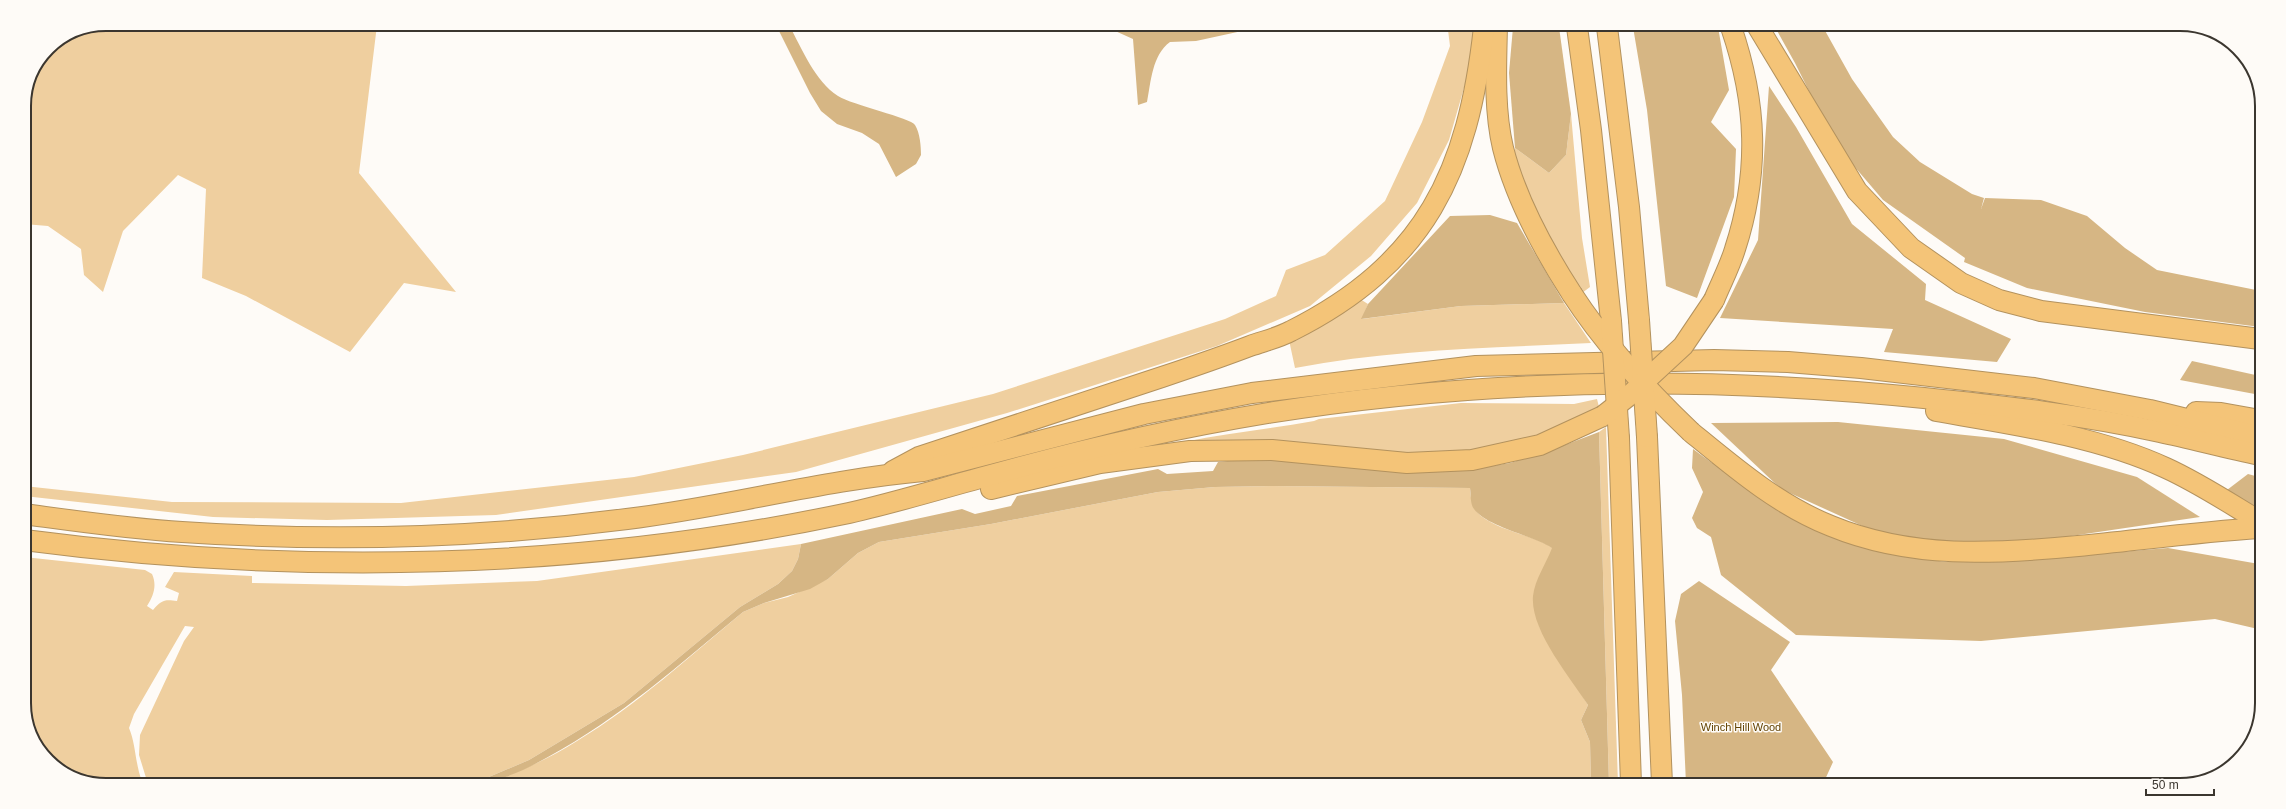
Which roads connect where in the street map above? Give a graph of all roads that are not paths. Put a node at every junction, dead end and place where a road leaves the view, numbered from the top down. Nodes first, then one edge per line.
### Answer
1 (1483, 31) edge
2 (1497, 31) edge
3 (1578, 31) edge
4 (1607, 31) edge
5 (1732, 31) edge
6 (1760, 31) edge
7 (2255, 338) edge
8 (1847, 390) junction
9 (2150, 410) junction
10 (2255, 419) edge
11 (2255, 436) edge
12 (2255, 455) edge
13 (886, 474) junction
14 (940, 490) junction
15 (31, 515) edge
16 (2255, 525) edge
17 (2255, 526) edge
18 (31, 541) edge
19 (1631, 778) edge
20 (1662, 778) edge

1 - 13 highway
2 - 17 highway, bridge
3 - 19 highway, bridge
4 - 20 highway, bridge
5 - 14 highway, bridge
6 - 7 highway
8 - 12 highway
8 - 14 highway
8 - 16 highway
9 - 10 highway
9 - 11 highway
9 - 13 highway
13 - 15 highway
14 - 18 highway

